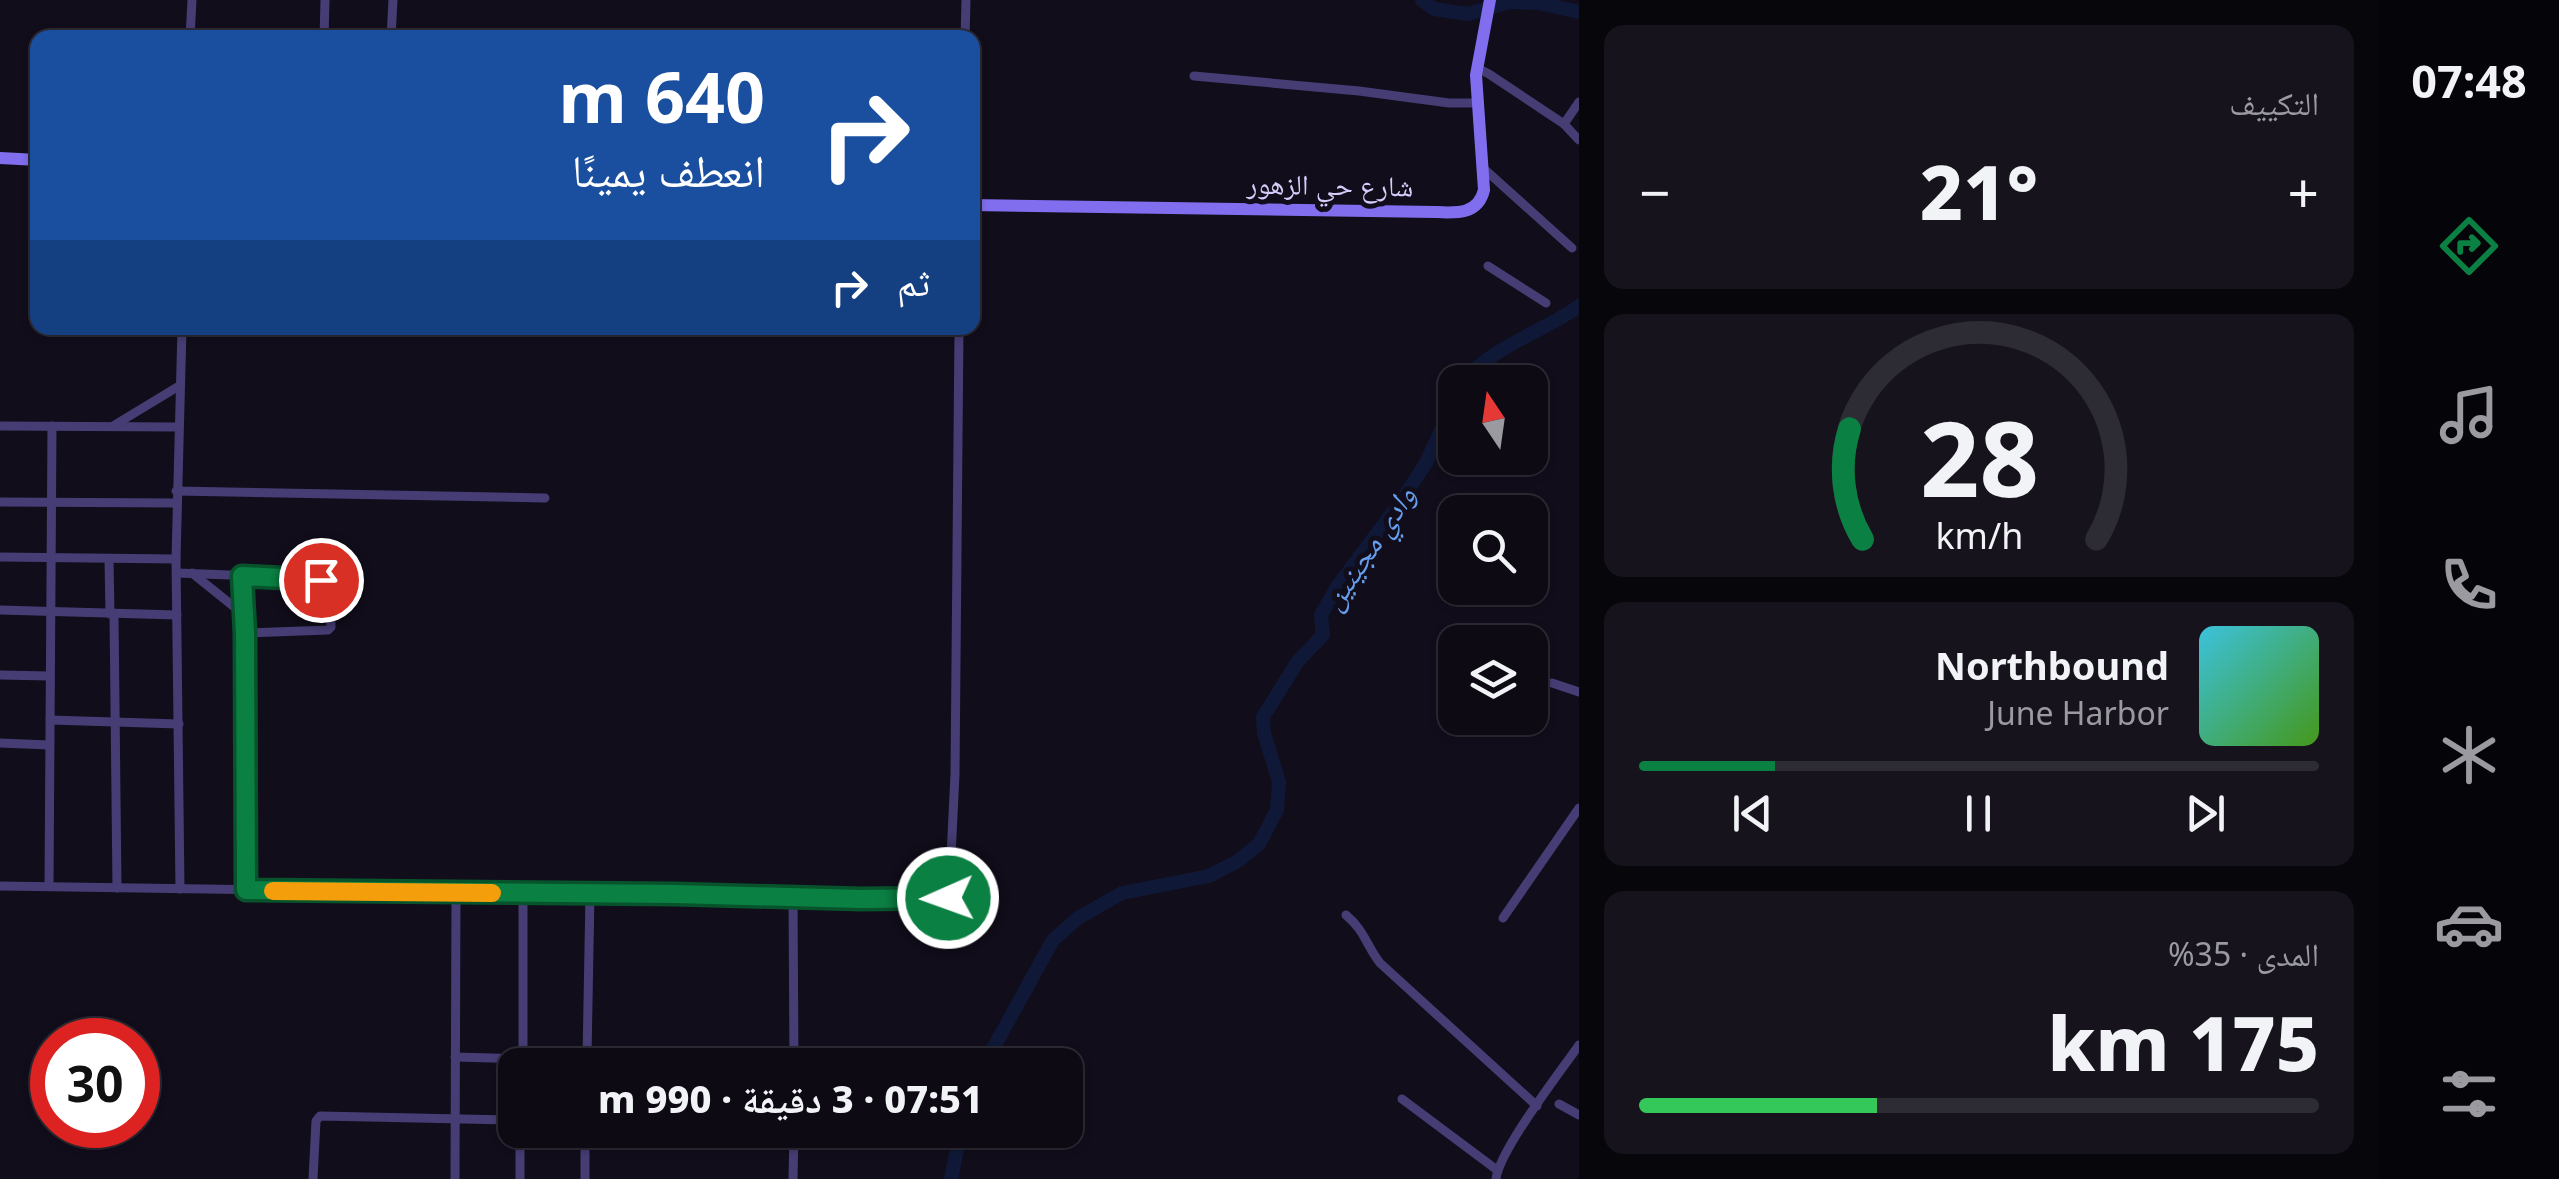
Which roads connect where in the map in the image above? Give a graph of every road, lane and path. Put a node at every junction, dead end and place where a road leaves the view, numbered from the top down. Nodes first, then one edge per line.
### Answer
1 (192, 0) edge
2 (326, 0) edge
3 (393, 0) edge
4 (966, 0) edge
5 (1490, 0) edge
6 (190, 30) edge
7 (324, 30) edge
8 (391, 30) edge
9 (965, 30) edge
10 (1477, 68) junction
11 (1194, 76) dead end
12 (1579, 102) edge
13 (1477, 103) junction
14 (1564, 124) junction
15 (1579, 140) edge
16 (0, 158) edge
17 (30, 160) edge
18 (1482, 167) junction
19 (980, 205) edge
20 (1572, 248) dead end
21 (1488, 266) dead end
22 (1546, 303) dead end
23 (182, 335) edge
24 (959, 335) edge
25 (180, 386) junction
26 (0, 426) edge
27 (52, 426) junction
28 (112, 426) junction
29 (178, 428) junction
30 (176, 491) junction
31 (545, 498) dead end
32 (0, 502) edge
33 (52, 503) junction
34 (177, 503) junction
35 (0, 557) edge
36 (50, 558) junction
37 (176, 559) junction
38 (109, 560) junction
39 (176, 573) junction
40 (192, 574) junction
41 (242, 576) junction
42 (0, 610) edge
43 (51, 610) junction
44 (112, 614) junction
45 (178, 614) junction
46 (243, 614) junction
47 (245, 633) junction
48 (0, 675) edge
49 (50, 676) junction
50 (1552, 683) dead end
51 (1579, 692) edge
52 (50, 720) junction
53 (114, 722) junction
54 (178, 724) junction
55 (0, 744) edge
56 (49, 745) junction
57 (1579, 808) edge
58 (0, 886) edge
59 (49, 886) junction
60 (117, 888) junction
61 (180, 890) junction
62 (246, 890) junction
63 (456, 892) junction
64 (523, 894) junction
65 (590, 894) junction
66 (793, 897) junction
67 (1346, 915) dead end
68 (1503, 918) dead end
69 (1579, 1045) edge
70 (523, 1048) edge
71 (587, 1048) edge
72 (794, 1048) edge
73 (455, 1057) junction
74 (498, 1058) edge
75 (1402, 1099) dead end
76 (1559, 1104) dead end
77 (1537, 1106) junction
78 (1579, 1114) edge
79 (455, 1118) junction
80 (498, 1119) edge
81 (520, 1148) edge
82 (585, 1148) edge
83 (794, 1148) edge
84 (1496, 1175) edge
85 (314, 1179) edge
86 (455, 1179) edge
87 (520, 1179) edge
88 (586, 1179) edge
89 (794, 1179) edge

1 - 6 street
2 - 7 street
3 - 8 street
4 - 9 street
5 - 10 street, شارع حي الزهور
10 - 13 street, شارع حي الزهور
10 - 14 street
11 - 13 street
12 - 14 street
13 - 18 street, شارع حي الزهور
14 - 15 street
16 - 17 street
18 - 19 street, شارع حي الزهور
18 - 20 street
21 - 22 street
23 - 25 street
24 - 66 street
25 - 28 street
25 - 29 street
26 - 27 street
27 - 28 street
27 - 33 street
28 - 29 street
29 - 30 street
30 - 31 street
30 - 34 street
32 - 33 street
33 - 34 street
33 - 36 street
34 - 37 street
35 - 36 street
36 - 38 street
36 - 43 street
37 - 38 street
37 - 39 street
38 - 44 street
39 - 40 street
39 - 45 street
40 - 41 street
40 - 46 street
41 - 46 street
41 - 47 street
42 - 43 street
43 - 44 street
43 - 49 street
44 - 45 street
44 - 53 street
45 - 54 street
46 - 47 street
47 - 62 street
48 - 49 street
49 - 52 street
50 - 51 street
52 - 53 street
52 - 56 street
53 - 54 street
53 - 60 street
54 - 61 street
55 - 56 street
56 - 59 street
57 - 68 street
58 - 59 street
59 - 60 street
60 - 61 street
61 - 62 street
62 - 63 street
63 - 64 street
63 - 73 street
64 - 65 street
64 - 70 street
65 - 66 street
65 - 71 street
66 - 72 street
67 - 77 street
69 - 77 street
73 - 74 street
73 - 79 street
75 - 84 street
76 - 78 street
77 - 84 street
79 - 80 street
79 - 85 street
79 - 86 street
81 - 87 street
82 - 88 street
83 - 89 street

